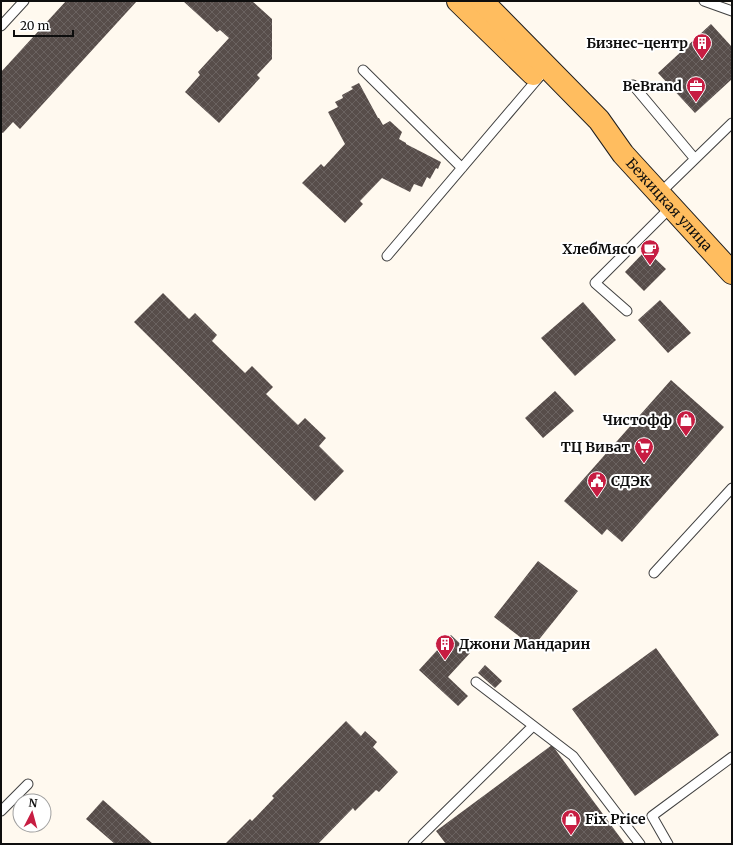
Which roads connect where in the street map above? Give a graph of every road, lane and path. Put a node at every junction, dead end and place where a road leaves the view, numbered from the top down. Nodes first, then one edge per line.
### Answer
1 (24, 1) edge
2 (458, 1) edge
3 (482, 1) edge
4 (704, 1) edge
5 (732, 11) edge
6 (1, 26) edge
7 (363, 70) dead end
8 (543, 73) junction
9 (633, 85) dead end
10 (732, 123) edge
11 (695, 159) junction
12 (462, 168) junction
13 (665, 201) junction
14 (387, 256) dead end
15 (732, 273) edge
16 (627, 311) dead end
17 (732, 488) edge
18 (654, 573) dead end
19 (476, 682) dead end
20 (533, 726) junction
21 (732, 757) edge
22 (28, 784) dead end
23 (1, 811) edge
24 (413, 844) edge
25 (640, 844) edge
26 (668, 844) edge

1 - 6 lane
2 - 8 main road
3 - 8 main road
4 - 5 lane
7 - 12 lane
8 - 12 lane
8 - 13 main road, Бежицкая улица
9 - 11 lane
10 - 11 lane
11 - 13 lane
12 - 14 lane
13 - 15 main road, Бежицкая улица
13 - 16 lane
17 - 18 lane
19 - 20 lane
20 - 24 lane
20 - 25 lane
21 - 26 lane
22 - 23 lane

